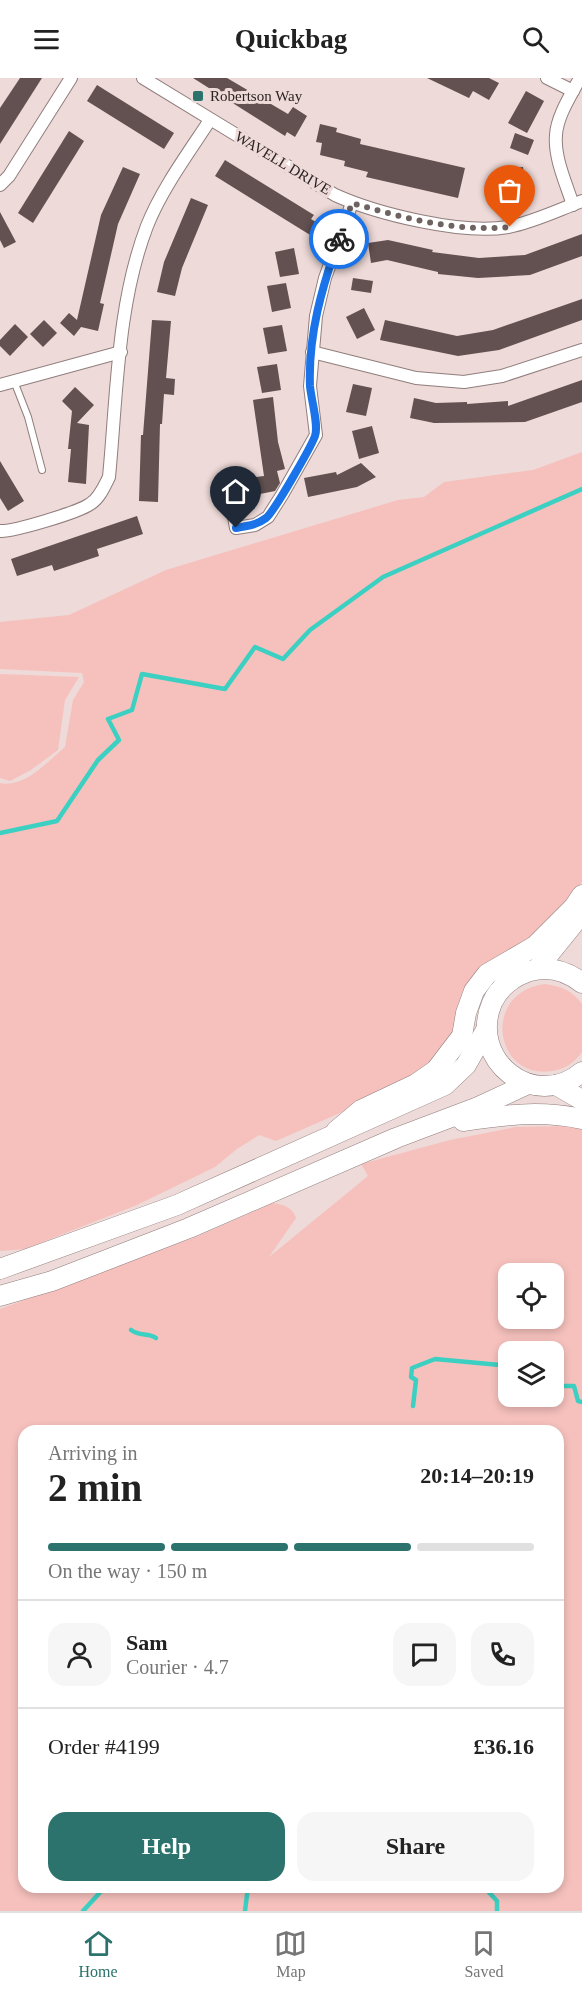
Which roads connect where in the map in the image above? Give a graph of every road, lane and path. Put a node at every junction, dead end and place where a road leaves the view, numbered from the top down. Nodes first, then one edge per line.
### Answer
1 (71, 78) edge
2 (143, 78) edge
3 (548, 78) edge
4 (580, 78) edge
5 (573, 91) junction
6 (210, 120) junction
7 (0, 185) edge
8 (352, 203) junction
9 (578, 203) edge
10 (582, 350) edge
11 (120, 352) junction
12 (312, 352) junction
13 (14, 381) junction
14 (0, 385) edge
15 (42, 470) dead end
16 (232, 506) dead end
17 (0, 531) edge
18 (582, 896) edge
19 (582, 913) edge
20 (537, 969) junction
21 (582, 983) edge
22 (486, 1030) junction
23 (582, 1072) edge
24 (528, 1084) junction
25 (556, 1085) junction
26 (582, 1100) edge
27 (582, 1119) edge
28 (425, 1127) junction
29 (330, 1136) junction
30 (0, 1269) edge
31 (0, 1296) edge

1 - 7 street
2 - 6 street, WAVELL DRIVE
3 - 5 street
4 - 5 street
5 - 9 street
6 - 8 street, WAVELL DRIVE
6 - 11 street
8 - 9 street, WAVELL DRIVE
8 - 12 street
10 - 12 street
11 - 13 street
11 - 17 street
12 - 16 street
13 - 14 street
13 - 15 lane
18 - 29 main road
19 - 20 main road
20 - 21 main road
20 - 22 main road
22 - 24 main road
22 - 29 main road
23 - 25 main road
24 - 25 main road
24 - 28 main road
25 - 26 main road
27 - 28 main road
28 - 31 main road
29 - 30 main road

